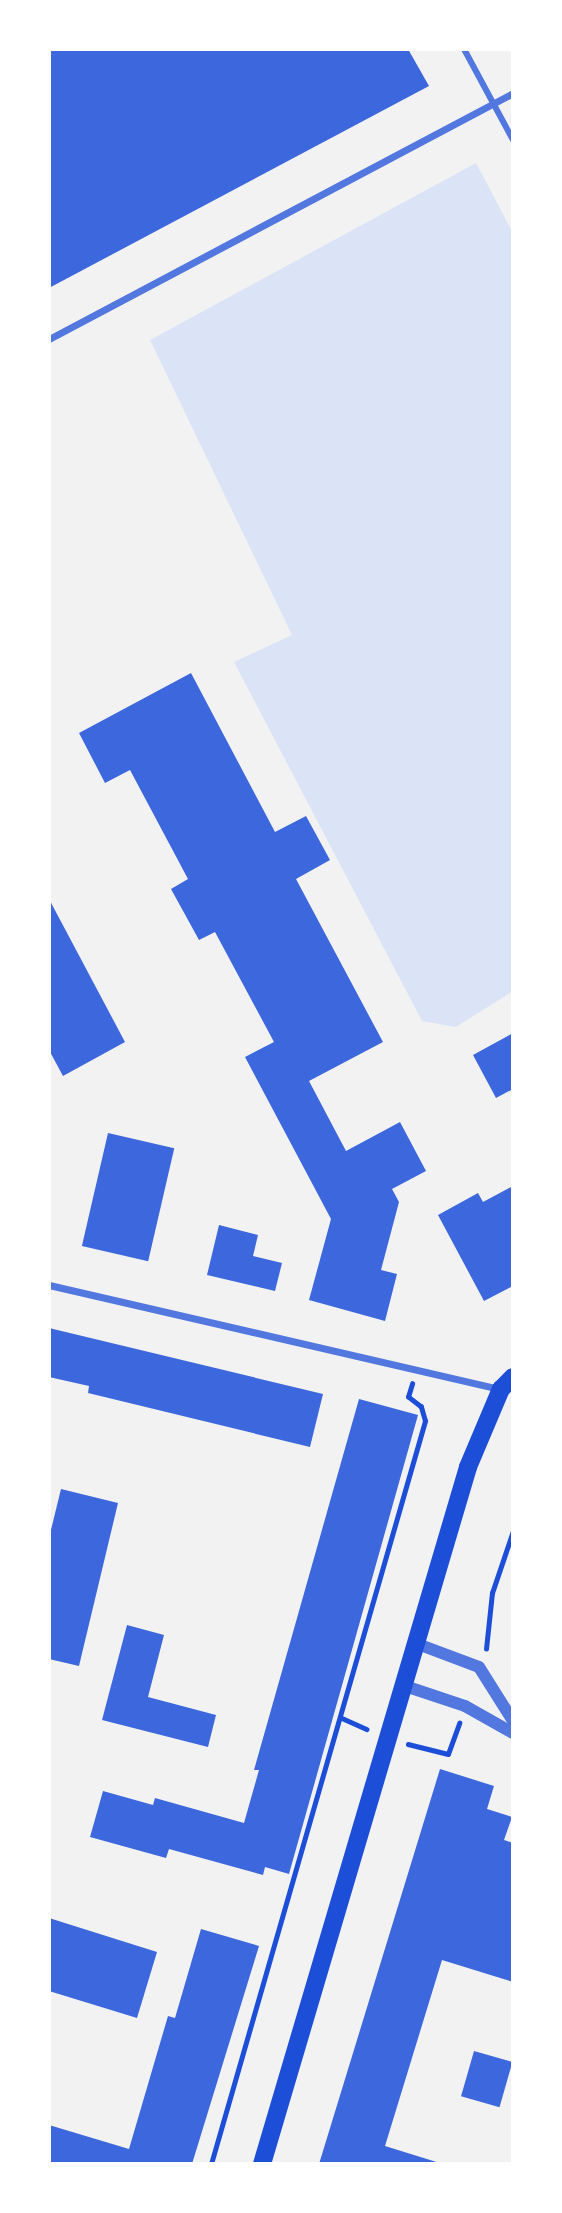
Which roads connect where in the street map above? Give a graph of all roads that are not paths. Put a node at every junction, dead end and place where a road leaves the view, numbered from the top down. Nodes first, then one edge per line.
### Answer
1 (464, 49) edge
2 (513, 93) edge
3 (494, 104) junction
4 (513, 140) edge
5 (49, 340) edge
6 (49, 1284) edge
7 (507, 1383) edge
8 (415, 1643) junction
9 (402, 1685) junction
10 (513, 1721) edge
11 (513, 1733) edge
12 (262, 2164) edge

1 - 3 street
2 - 3 street
3 - 4 street
3 - 5 street
6 - 7 street
7 - 8 main road
8 - 9 main road
8 - 10 street
9 - 11 street
9 - 12 main road

